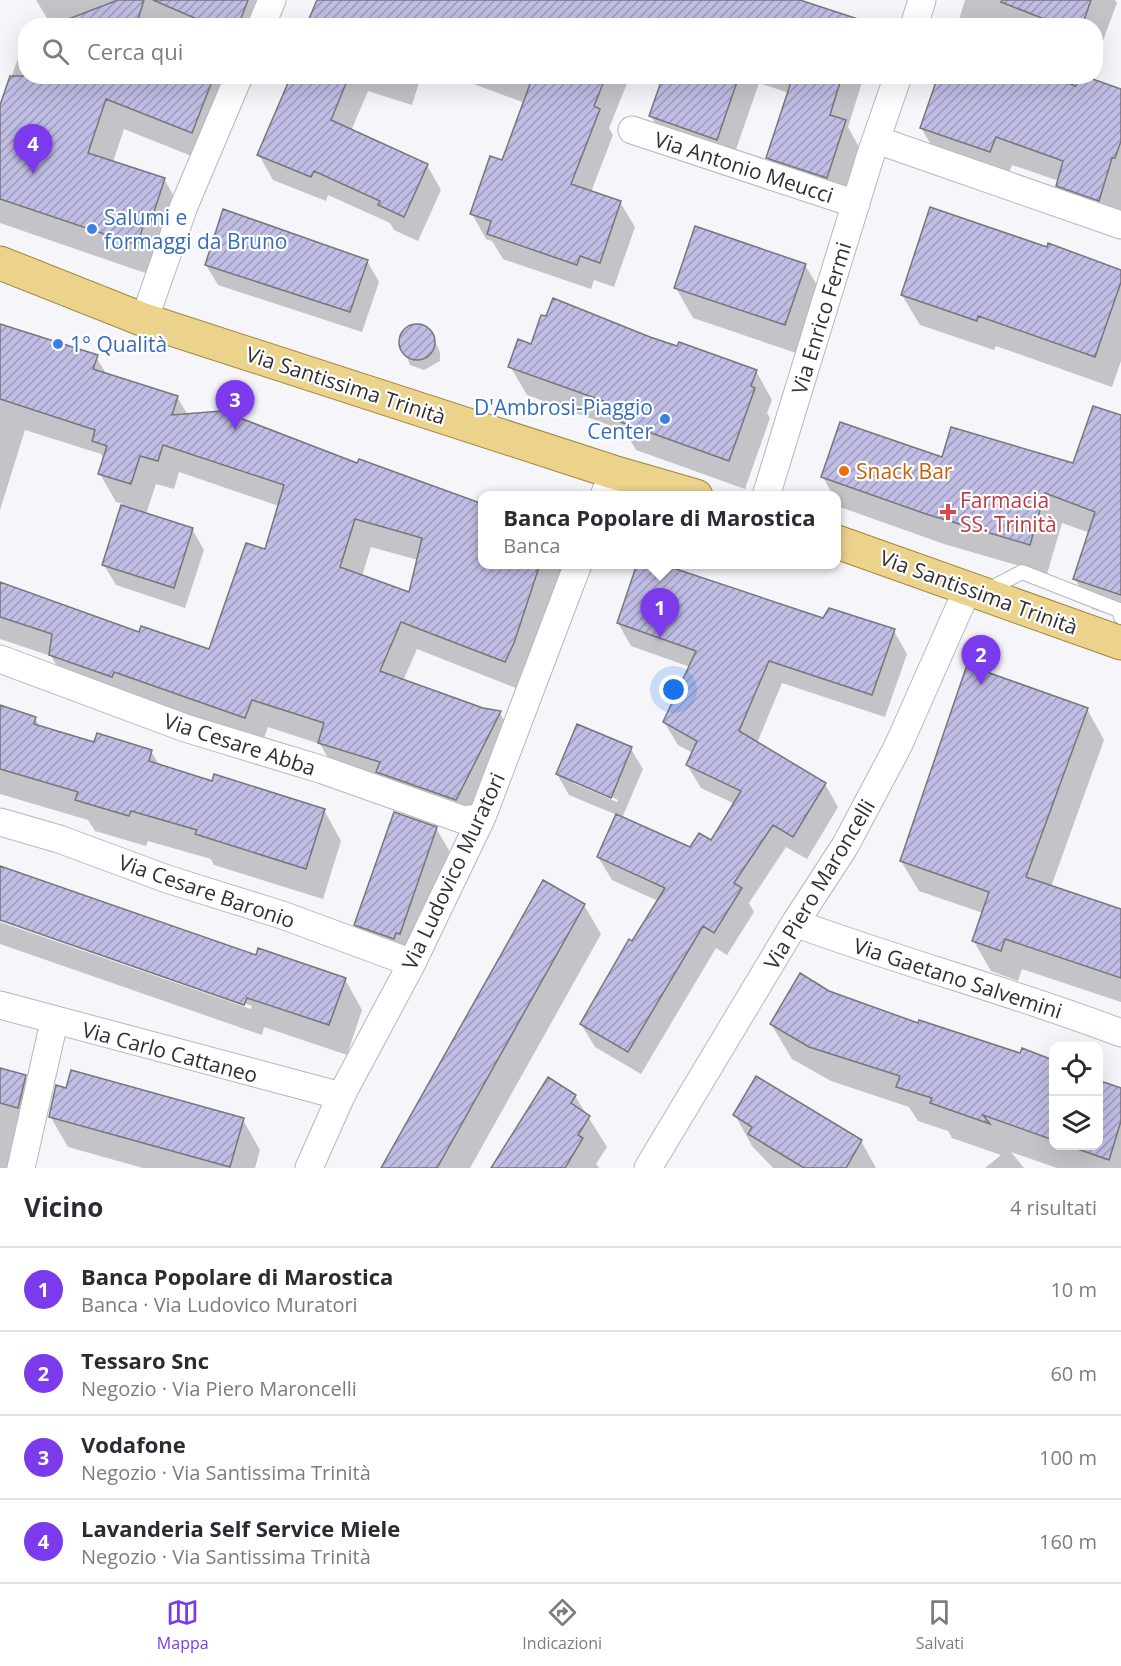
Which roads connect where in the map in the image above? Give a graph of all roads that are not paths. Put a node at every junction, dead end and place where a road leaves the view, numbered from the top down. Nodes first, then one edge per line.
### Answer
1 (272, 0) edge
2 (264, 18) edge
3 (236, 84) edge
4 (895, 84) edge
5 (632, 130) dead end
6 (877, 140) junction
7 (856, 204) junction
8 (1121, 225) edge
9 (0, 263) edge
10 (144, 320) junction
11 (609, 484) edge
12 (664, 491) edge
13 (767, 491) edge
14 (841, 543) edge
15 (576, 569) edge
16 (975, 591) junction
17 (1121, 617) edge
18 (1121, 643) edge
19 (0, 659) edge
20 (482, 817) junction
21 (0, 822) edge
22 (795, 923) junction
23 (412, 963) junction
24 (0, 1005) edge
25 (54, 1022) junction
26 (1121, 1033) edge
27 (341, 1096) junction
28 (21, 1168) edge
29 (309, 1168) edge
30 (648, 1168) edge

1 - 2 street
3 - 10 street
4 - 6 street, Via Enrico Fermi
5 - 7 street, Via Antonio Meucci
6 - 7 street, Via Enrico Fermi
6 - 8 street
7 - 13 street, Via Enrico Fermi
9 - 10 main road, Via Santissima Trinità
10 - 11 main road, Via Santissima Trinità
11 - 12 main road, Via Santissima Trinità
14 - 16 main road, Via Santissima Trinità
15 - 20 street, Via Ludovico Muratori
16 - 17 lane
16 - 18 main road, Via Santissima Trinità
16 - 22 street, Via Piero Maroncelli
19 - 20 street, Via Cesare Abba
20 - 23 street, Via Ludovico Muratori
21 - 23 street, Via Cesare Baronio
22 - 26 street, Via Gaetano Salvemini
22 - 30 street, Via Piero Maroncelli
23 - 27 street, Via Ludovico Muratori
24 - 25 street, Via Carlo Cattaneo
25 - 27 street, Via Carlo Cattaneo
25 - 28 street
27 - 29 street, Via Ludovico Muratori

